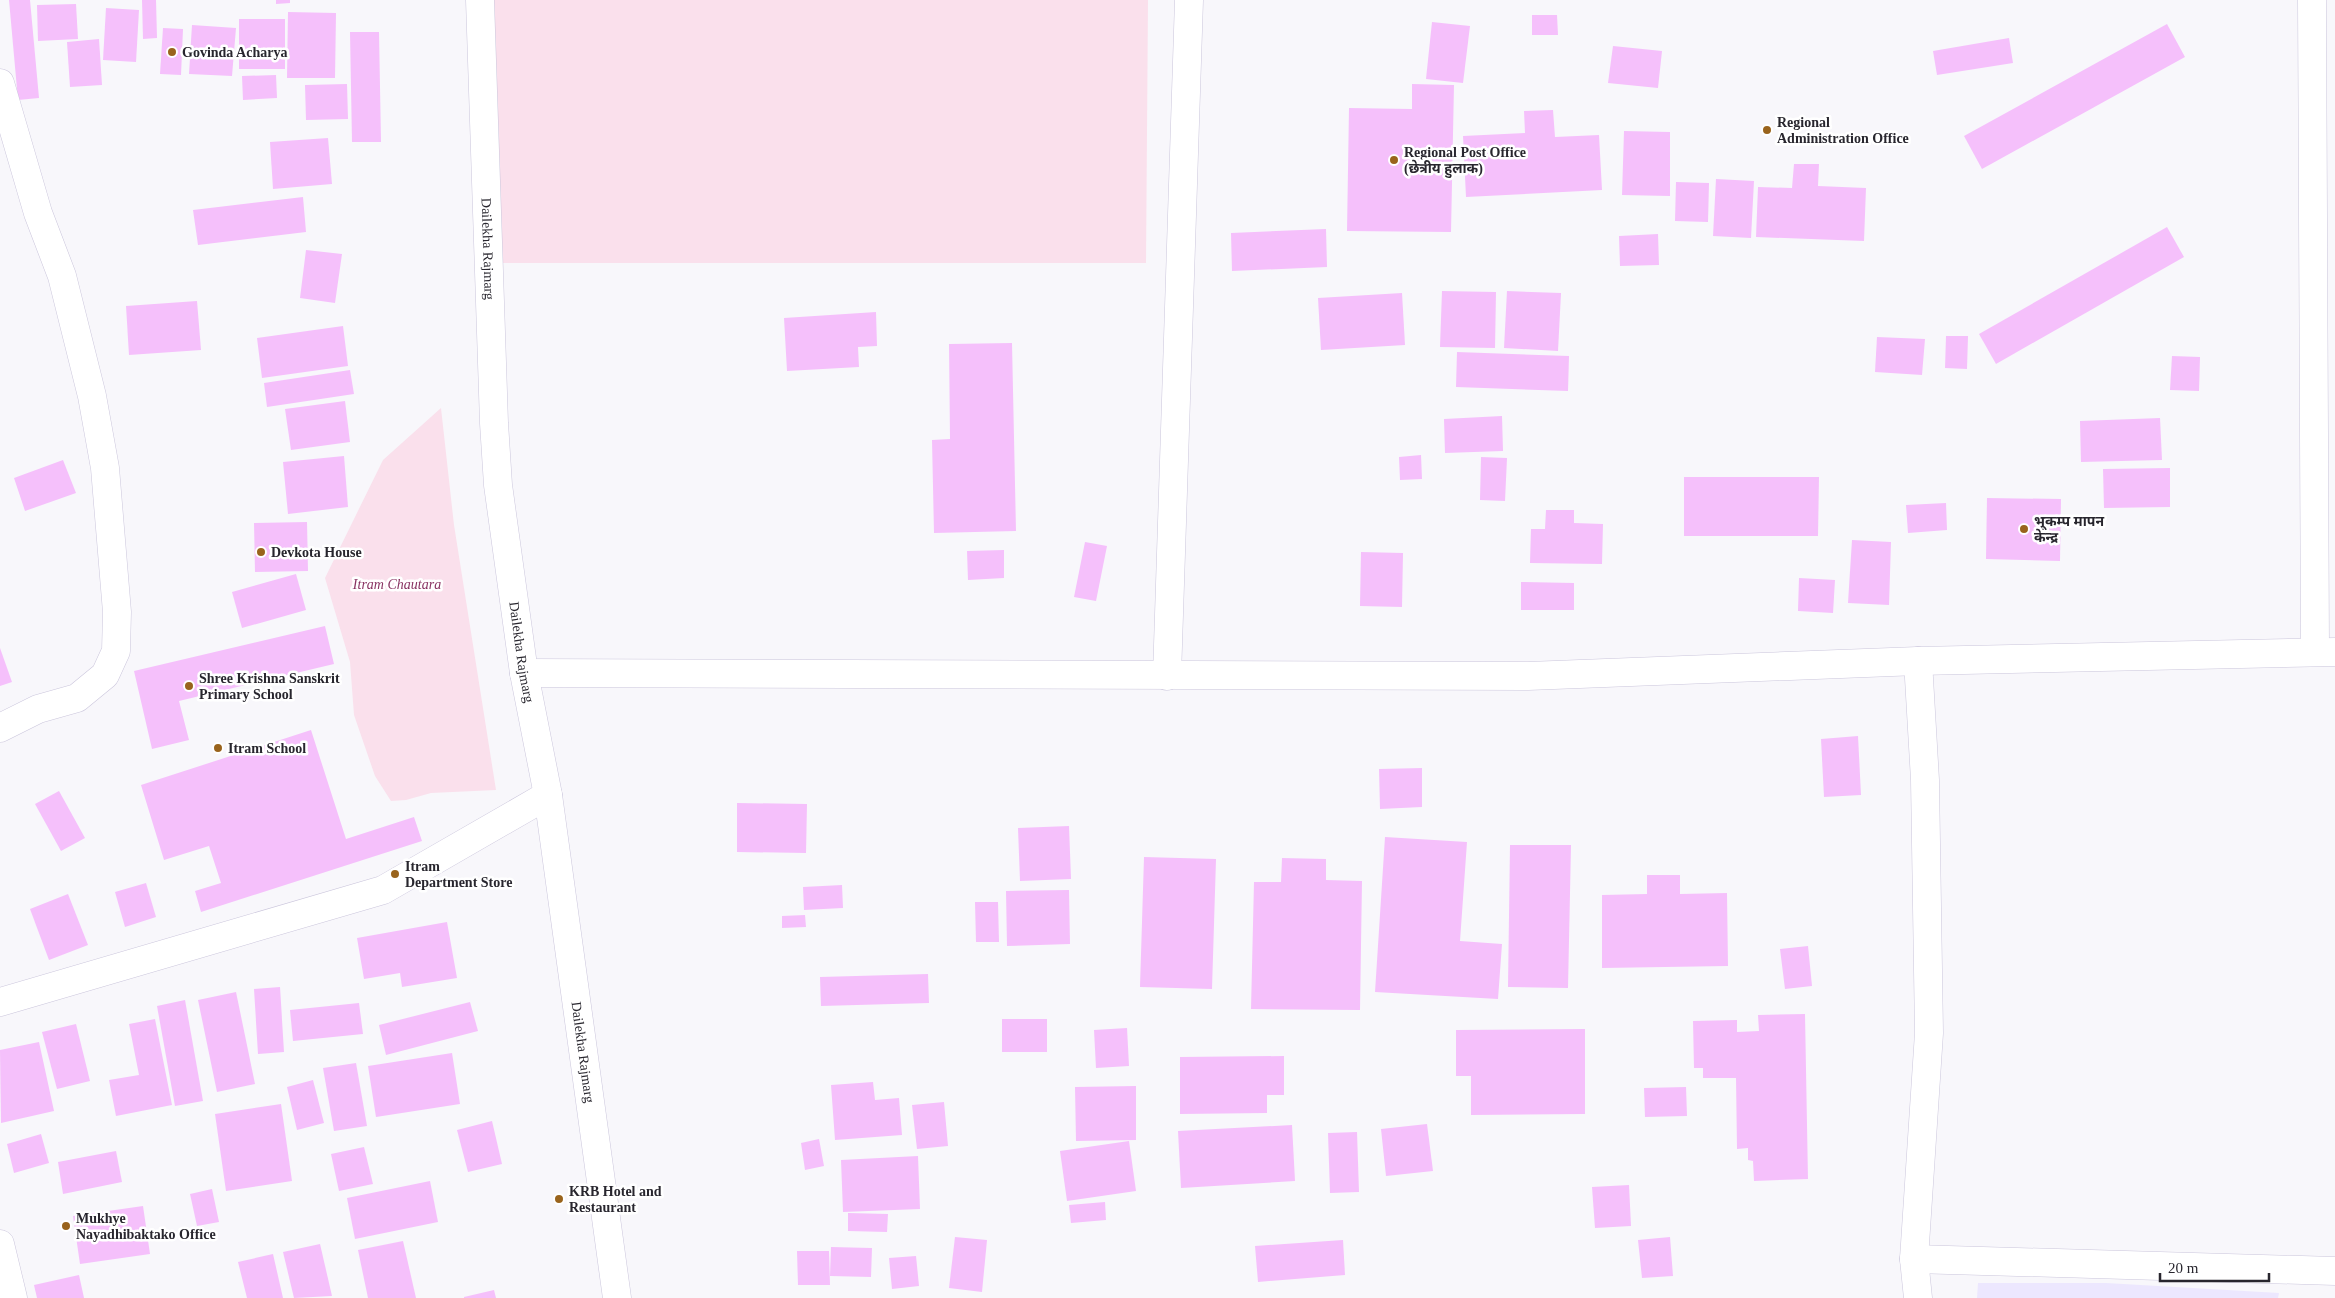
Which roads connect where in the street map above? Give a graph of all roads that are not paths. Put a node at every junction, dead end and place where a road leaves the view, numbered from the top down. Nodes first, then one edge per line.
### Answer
1 (480, 0) edge
2 (1189, 0) edge
3 (2312, 0) edge
4 (0, 83) edge
5 (2325, 652) edge
6 (1918, 661) junction
7 (524, 673) junction
8 (1167, 676) junction
9 (0, 728) edge
10 (548, 795) junction
11 (0, 1002) edge
12 (0, 1244) edge
13 (1914, 1259) junction
14 (2335, 1271) edge
15 (13, 1298) edge
16 (617, 1298) edge
17 (1918, 1298) edge

1 - 7 street, Dailekha Rajmarg
2 - 8 street
3 - 5 street
4 - 9 street
5 - 6 street
6 - 8 street
6 - 13 street
7 - 8 street
7 - 10 street, Dailekha Rajmarg
10 - 11 street
10 - 16 street, Dailekha Rajmarg
12 - 15 street
13 - 14 street
13 - 17 street

